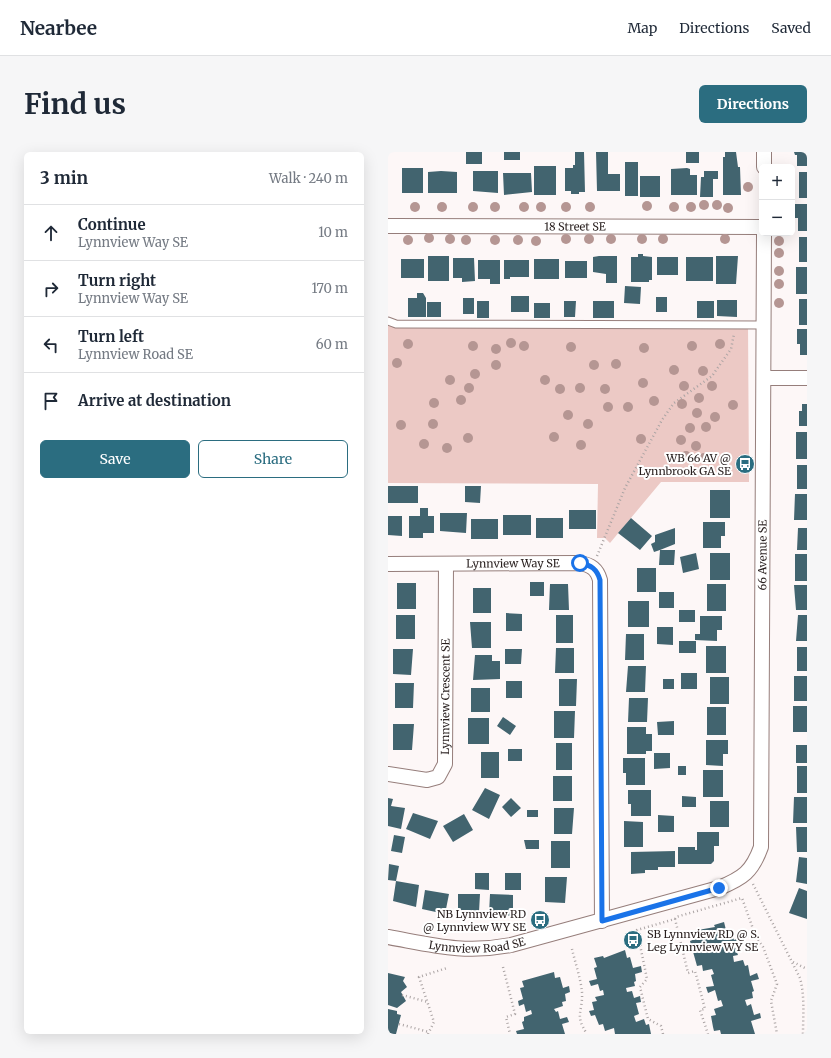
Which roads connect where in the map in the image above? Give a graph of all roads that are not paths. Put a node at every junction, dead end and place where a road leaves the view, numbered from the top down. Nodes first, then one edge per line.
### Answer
1 (764, 152) edge
2 (764, 164) edge
3 (388, 226) edge
4 (759, 227) edge
5 (764, 236) edge
6 (388, 321) edge
7 (764, 325) junction
8 (764, 378) junction
9 (807, 378) edge
10 (388, 564) edge
11 (446, 564) junction
12 (388, 774) edge
13 (746, 873) joint
14 (602, 921) junction
15 (388, 937) edge

1 - 2 street
3 - 4 street, 18 Street SE
5 - 7 street, 66 Avenue SE
6 - 7 lane
7 - 8 street, 66 Avenue SE
8 - 9 street
8 - 13 street, 66 Avenue SE
10 - 11 street, Lynnview Way SE
11 - 12 street, Lynnview Crescent SE
11 - 14 street, Lynnview Way SE
13 - 14 street, Lynnview Road SE
14 - 15 street, Lynnview Road SE

